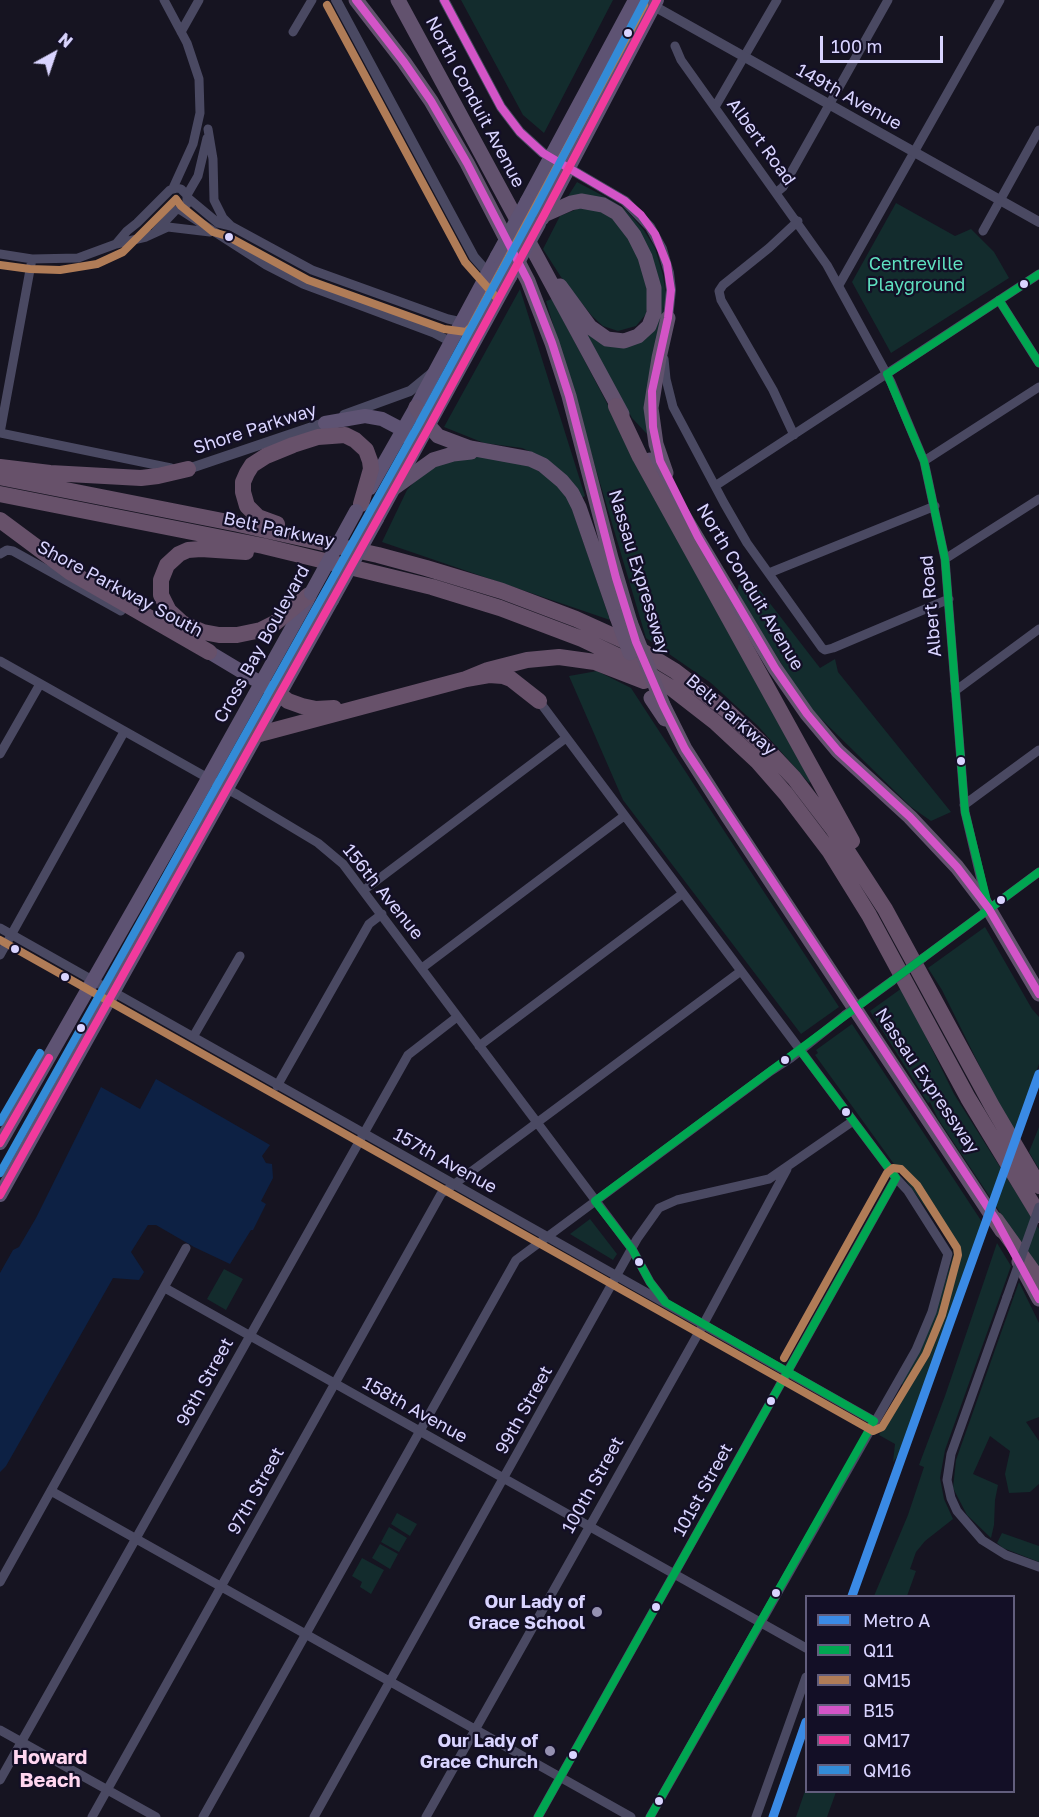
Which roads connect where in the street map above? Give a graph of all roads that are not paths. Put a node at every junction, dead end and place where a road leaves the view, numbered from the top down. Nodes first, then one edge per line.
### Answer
1 (164, 0) edge
2 (199, 0) edge
3 (312, 0) edge
4 (336, 0) edge
5 (356, 0) edge
6 (398, 0) edge
7 (444, 0) edge
8 (635, 0) edge
9 (777, 0) edge
10 (888, 0) edge
11 (1000, 0) edge
12 (651, 1) edge
13 (181, 32) junction
14 (293, 32) dead end
15 (675, 46) dead end
16 (745, 57) junction
17 (830, 105) junction
18 (715, 107) junction
19 (200, 113) junction
20 (208, 129) junction
21 (1039, 130) edge
22 (915, 152) junction
23 (550, 157) junction
24 (568, 168) junction
25 (170, 191) junction
26 (777, 192) junction
27 (188, 197) junction
28 (1000, 200) junction
29 (178, 210) junction
30 (541, 220) junction
31 (798, 221) junction
32 (1039, 222) edge
33 (231, 226) junction
34 (156, 231) junction
35 (983, 231) dead end
36 (212, 232) junction
37 (116, 244) junction
38 (533, 250) junction
39 (0, 254) edge
40 (32, 259) junction
41 (488, 273) junction
42 (1039, 274) edge
43 (839, 285) junction
44 (503, 290) junction
45 (999, 300) junction
46 (668, 318) junction
47 (462, 322) junction
48 (451, 342) junction
49 (1039, 363) edge
50 (437, 369) junction
51 (886, 374) junction
52 (1039, 387) edge
53 (616, 406) junction
54 (416, 407) junction
55 (325, 423) junction
56 (429, 427) junction
57 (403, 430) junction
58 (0, 433) edge
59 (794, 435) junction
60 (417, 448) junction
61 (489, 452) junction
62 (924, 461) junction
63 (0, 467) edge
64 (188, 469) junction
65 (0, 477) edge
66 (715, 486) junction
67 (394, 488) junction
68 (0, 494) edge
69 (1039, 499) edge
70 (935, 506) junction
71 (359, 508) junction
72 (0, 520) edge
73 (698, 537) junction
74 (3, 552) edge
75 (378, 555) junction
76 (945, 559) junction
77 (362, 568) junction
78 (769, 573) junction
79 (310, 594) junction
80 (949, 599) junction
81 (623, 619) junction
82 (1039, 629) edge
83 (209, 652) junction
84 (534, 659) junction
85 (0, 661) edge
86 (466, 679) junction
87 (261, 683) junction
88 (40, 684) junction
89 (955, 691) junction
90 (279, 694) junction
91 (539, 701) junction
92 (371, 704) junction
93 (124, 732) junction
94 (256, 735) junction
95 (566, 738) junction
96 (1039, 750) edge
97 (0, 754) edge
98 (208, 779) junction
99 (226, 788) junction
100 (964, 805) junction
101 (624, 816) junction
102 (804, 816) junction
103 (158, 869) junction
104 (1039, 872) edge
105 (364, 890) junction
106 (682, 894) junction
107 (885, 909) junction
108 (989, 909) junction
109 (382, 914) junction
110 (0, 928) edge
111 (11, 934) junction
112 (0, 955) edge
113 (240, 956) dead end
114 (422, 968) junction
115 (741, 971) junction
116 (94, 981) junction
117 (112, 991) junction
118 (1039, 994) edge
119 (457, 1017) junction
120 (193, 1037) junction
121 (479, 1046) junction
122 (800, 1050) junction
123 (278, 1086) junction
124 (853, 1121) junction
125 (537, 1124) junction
126 (363, 1134) junction
127 (0, 1143) edge
128 (787, 1168) junction
129 (896, 1178) junction
130 (454, 1186) junction
131 (1039, 1186) edge
132 (0, 1195) edge
133 (595, 1201) junction
134 (1039, 1207) edge
135 (1039, 1215) edge
136 (996, 1220) junction
137 (547, 1238) junction
138 (186, 1248) dead end
139 (632, 1249) junction
140 (617, 1276) junction
141 (1039, 1280) edge
142 (165, 1288) junction
143 (1039, 1299) edge
144 (665, 1302) junction
145 (703, 1325) junction
146 (249, 1336) junction
147 (788, 1372) junction
148 (334, 1384) junction
149 (874, 1421) junction
150 (420, 1432) junction
151 (505, 1480) junction
152 (51, 1491) junction
153 (588, 1526) junction
154 (136, 1539) junction
155 (1039, 1567) edge
156 (674, 1574) junction
157 (0, 1582) edge
158 (221, 1587) junction
159 (759, 1622) junction
160 (306, 1635) junction
161 (805, 1647) edge
162 (390, 1682) junction
163 (805, 1682) edge
164 (0, 1730) edge
165 (475, 1730) junction
166 (22, 1742) junction
167 (560, 1778) junction
168 (0, 1780) edge
169 (107, 1790) junction
170 (92, 1817) edge
171 (156, 1817) edge
172 (203, 1817) edge
173 (314, 1817) edge
174 (426, 1817) edge
175 (538, 1817) edge
176 (631, 1817) edge
177 (650, 1817) edge
178 (756, 1817) edge

1 - 13 street
2 - 13 street
3 - 14 street
4 - 41 street
5 - 81 highway, Nassau Expressway
6 - 38 highway, North Conduit Avenue
7 - 23 street, North Conduit Avenue
8 - 23 main road, Cross Bay Boulevard
9 - 16 street
10 - 17 street
11 - 22 street
12 - 16 street, 149th Avenue
12 - 24 main road
13 - 19 street
15 - 18 street, Albert Road
16 - 17 street, 149th Avenue
16 - 18 street
17 - 22 street, 149th Avenue
17 - 26 street
18 - 26 street, Albert Road
19 - 20 street
19 - 25 street
20 - 27 street
20 - 33 street
21 - 28 street
22 - 28 street, 149th Avenue
22 - 43 street
23 - 24 street, North Conduit Avenue
23 - 41 main road, Cross Bay Boulevard, bridge
24 - 30 main road
24 - 46 street, North Conduit Avenue
25 - 27 street
25 - 29 street
25 - 37 street
26 - 31 street, Albert Road
27 - 29 street
27 - 33 street
28 - 32 street, 149th Avenue
28 - 35 street
29 - 34 street
29 - 36 street
30 - 38 highway
30 - 44 main road, bridge
31 - 43 street, Albert Road
31 - 59 street
33 - 47 street
34 - 36 street
34 - 37 street
36 - 48 street
37 - 40 street
38 - 53 highway, North Conduit Avenue
39 - 40 street
40 - 58 street
41 - 44 street
41 - 47 main road, Cross Bay Boulevard
42 - 45 street
43 - 51 street, Albert Road
44 - 56 main road
45 - 49 street
45 - 51 street
46 - 66 street, North Conduit Avenue
46 - 73 highway
47 - 48 main road, Cross Bay Boulevard
48 - 50 main road, Cross Bay Boulevard
50 - 54 main road, Cross Bay Boulevard
50 - 55 street, Shore Parkway
51 - 59 street
51 - 62 street, Albert Road
52 - 62 street
53 - 73 highway, North Conduit Avenue
53 - 107 highway
54 - 56 highway
54 - 57 main road, Cross Bay Boulevard
55 - 57 main road
55 - 64 street, Shore Parkway
56 - 60 main road
56 - 61 highway
57 - 60 main road
57 - 71 main road, Cross Bay Boulevard
58 - 64 street, Shore Parkway
59 - 66 street
60 - 67 main road
61 - 67 highway
61 - 81 highway
62 - 70 street, Albert Road
63 - 64 highway
65 - 75 highway, Belt Parkway
66 - 78 street, North Conduit Avenue
67 - 90 main road, bridge
68 - 77 highway, Belt Parkway
69 - 76 street
70 - 76 street, Albert Road
70 - 78 street
71 - 75 highway
71 - 79 main road, Cross Bay Boulevard, bridge
72 - 83 highway
73 - 108 highway, North Conduit Avenue
74 - 83 street, Shore Parkway South
75 - 107 highway, Belt Parkway
76 - 80 street, Albert Road
77 - 79 highway
77 - 102 highway, Belt Parkway
78 - 80 street, North Conduit Avenue
79 - 87 main road, Cross Bay Boulevard
80 - 89 street, Albert Road
81 - 136 highway, Nassau Expressway, bridge
82 - 89 street
83 - 87 main road, Shore Parkway South
84 - 86 highway
84 - 91 highway
84 - 102 highway
85 - 88 street, 156th Avenue
86 - 91 highway
86 - 92 highway
87 - 90 main road, Shore Parkway South
87 - 98 main road, Cross Bay Boulevard
88 - 93 street, 156th Avenue
88 - 97 street
89 - 100 street, Albert Road
90 - 92 highway
90 - 94 main road
91 - 95 street
92 - 94 highway
93 - 98 street, 156th Avenue
93 - 111 street
94 - 99 main road
95 - 101 street
95 - 105 street
96 - 100 street
98 - 99 street, 156th Avenue
98 - 103 main road, Cross Bay Boulevard
99 - 105 street, 156th Avenue
99 - 117 main road
100 - 108 street, Albert Road
101 - 106 street
101 - 114 street
102 - 135 highway, Belt Parkway
103 - 116 main road, Cross Bay Boulevard
103 - 117 main road
104 - 108 street
105 - 109 street, 156th Avenue
106 - 115 street
106 - 121 street
107 - 131 highway, Belt Parkway
108 - 118 highway, North Conduit Avenue
108 - 122 street, bridge
109 - 114 street, 156th Avenue
109 - 123 street
110 - 111 street, 157th Avenue
111 - 112 street
111 - 116 street, 157th Avenue
113 - 120 street
114 - 119 street, 156th Avenue
115 - 122 street
115 - 125 street, 97th Street
116 - 117 street, 157th Avenue
116 - 127 main road, Cross Bay Boulevard
117 - 120 street, 157th Avenue
117 - 132 main road
119 - 121 street, 156th Avenue
119 - 126 street, 96th Street
120 - 123 street, 157th Avenue
121 - 125 street, 156th Avenue
122 - 124 street
122 - 133 street
123 - 126 street, 157th Avenue
124 - 128 street, 99th Street
124 - 129 street
125 - 130 street, 97th Street
125 - 133 street, 156th Avenue
126 - 130 street, 157th Avenue
126 - 146 street, 96th Street
128 - 139 street, 99th Street
128 - 145 street, 100th Street
129 - 147 street, 101st Street
129 - 149 street
130 - 137 street, 157th Avenue
130 - 148 street, 97th Street
133 - 137 street
133 - 139 street, 156th Avenue
134 - 155 street, bridge
136 - 141 highway, Nassau Expressway
136 - 143 highway
137 - 140 street, 157th Avenue
137 - 150 street
138 - 142 street
139 - 140 street, 99th Street
139 - 144 street, 156th Avenue
140 - 144 street, 157th Avenue
140 - 151 street, 99th Street
142 - 146 street, 158th Avenue
142 - 152 street
144 - 145 street, 157th Avenue
145 - 147 street, 157th Avenue
145 - 153 street, 100th Street
146 - 148 street, 158th Avenue
146 - 154 street, 96th Street
147 - 149 street, 157th Avenue
147 - 156 street, 101st Street
148 - 150 street, 158th Avenue
148 - 158 street, 97th Street
149 - 159 street
150 - 151 street, 158th Avenue
150 - 160 street
151 - 153 street, 158th Avenue
151 - 162 street, 99th Street
152 - 154 street
152 - 157 street
153 - 156 street, 158th Avenue
153 - 165 street, 100th Street
154 - 158 street
154 - 166 street, 96th Street
156 - 159 street, 158th Avenue
156 - 167 street, 101st Street
158 - 160 street
158 - 169 street, 97th Street
159 - 161 street, 158th Avenue
159 - 177 street
160 - 162 street
160 - 172 street
162 - 165 street
162 - 173 street, 99th Street
163 - 178 street
164 - 166 street
165 - 167 street
165 - 174 street, 100th Street
166 - 168 street, 96th Street
166 - 169 street
167 - 175 street, 101st Street
167 - 176 street
169 - 170 street, 97th Street
169 - 171 street

